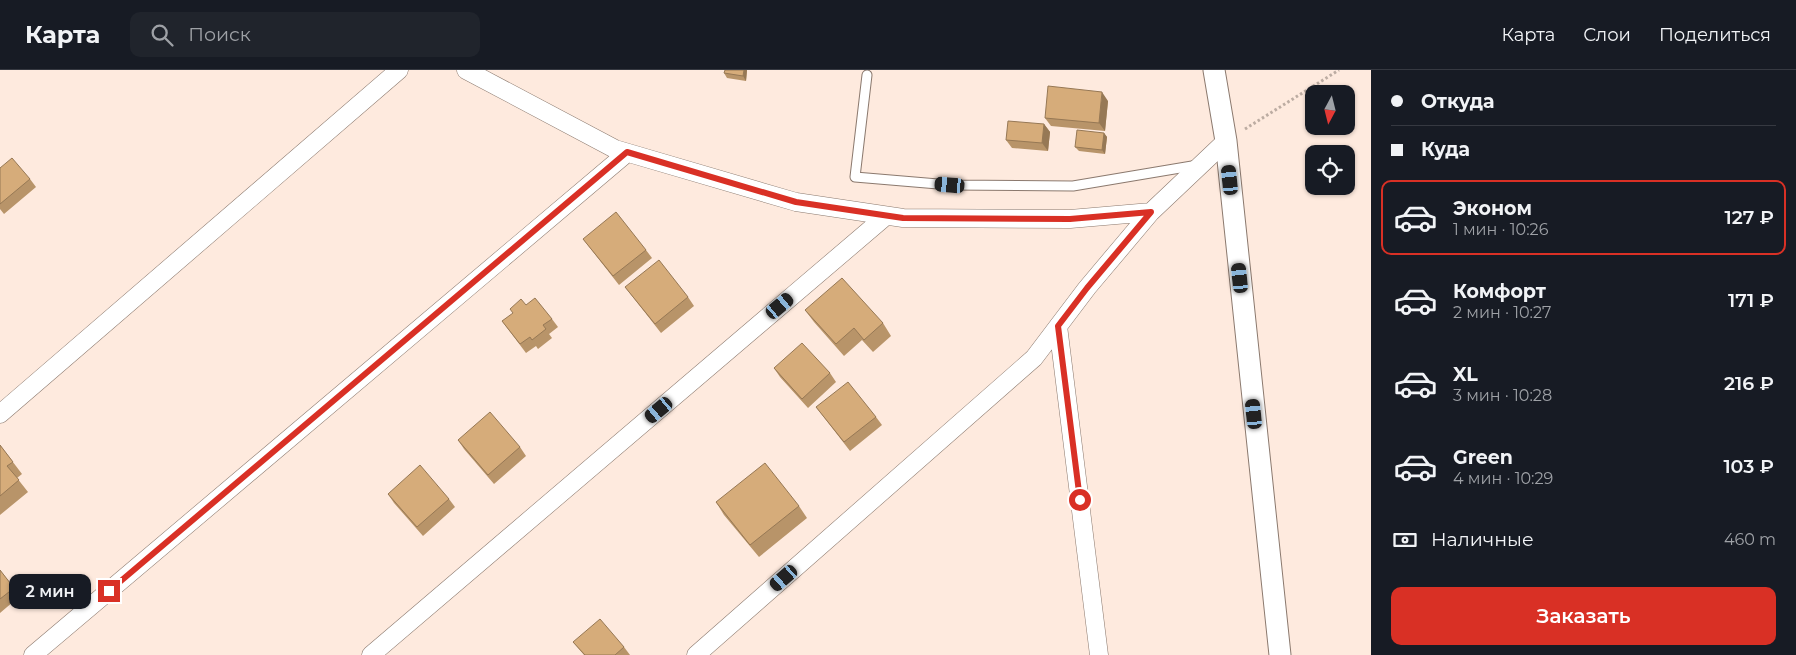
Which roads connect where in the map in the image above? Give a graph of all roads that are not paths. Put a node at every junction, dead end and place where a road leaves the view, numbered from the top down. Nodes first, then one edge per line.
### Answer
1 (399, 70) edge
2 (468, 70) edge
3 (1214, 70) edge
4 (867, 75) dead end
5 (1226, 141) junction
6 (627, 152) junction
7 (1200, 164) junction
8 (1151, 212) junction
9 (886, 216) junction
10 (1058, 326) junction
11 (0, 414) edge
12 (33, 655) edge
13 (371, 655) edge
14 (696, 655) edge
15 (1099, 655) edge
16 (1280, 655) edge

1 - 11 street
2 - 6 street
3 - 5 street
4 - 7 lane
5 - 7 street
5 - 16 street
6 - 9 street
6 - 12 street
7 - 8 street
8 - 9 street
8 - 10 street
9 - 13 street
10 - 14 street
10 - 15 street

